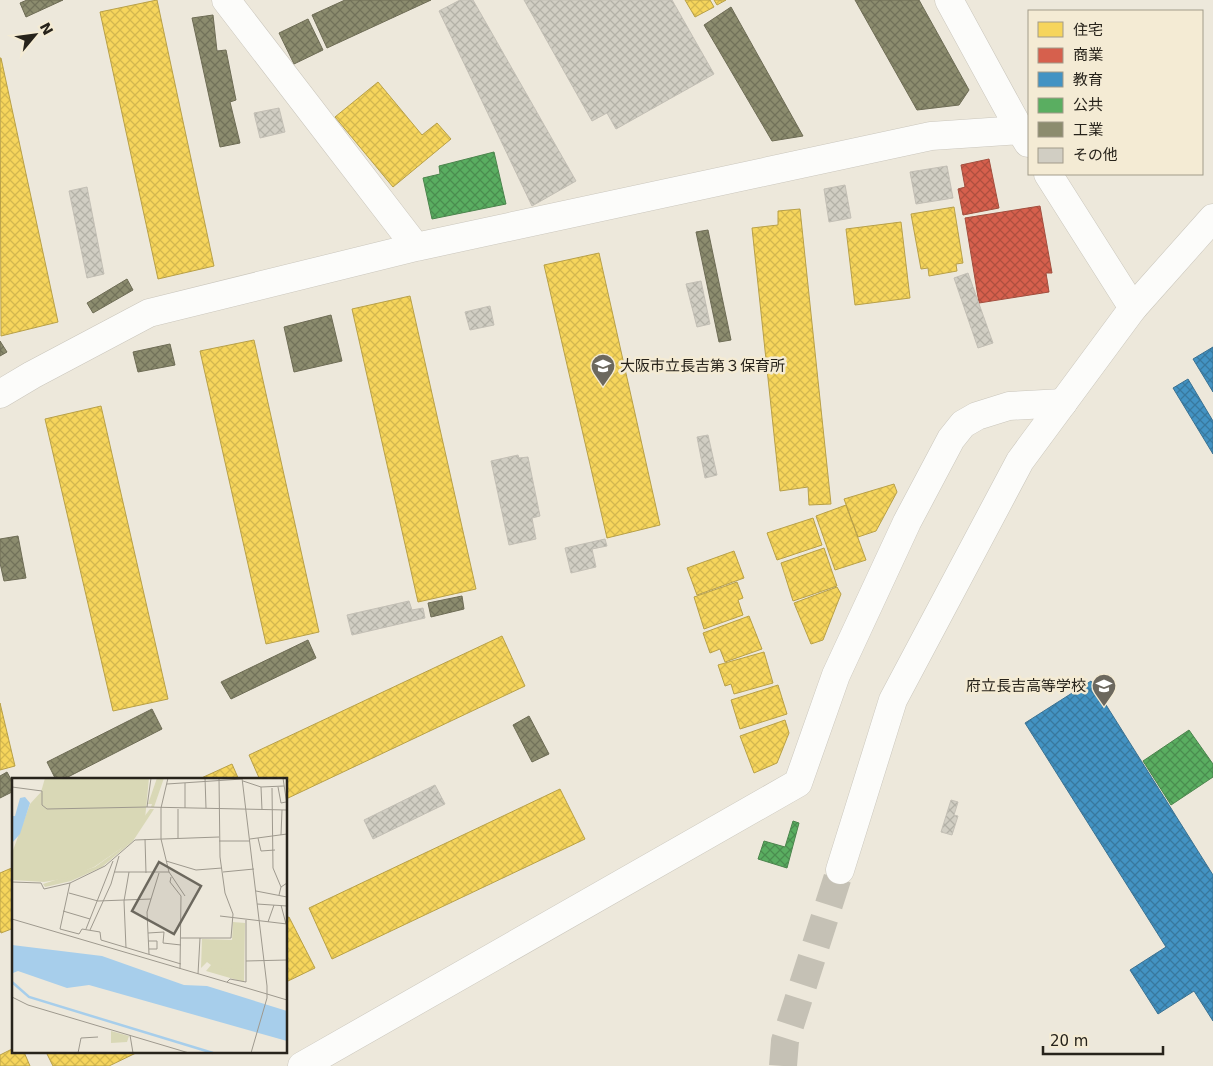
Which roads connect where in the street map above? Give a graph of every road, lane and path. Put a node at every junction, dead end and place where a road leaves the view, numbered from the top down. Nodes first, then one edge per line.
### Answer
1 (226, 0) edge
2 (949, 0) edge
3 (1025, 138) edge
4 (1049, 175) edge
5 (1213, 218) edge
6 (416, 247) junction
7 (1134, 308) junction
8 (0, 394) edge
9 (1063, 403) junction
10 (840, 870) tunnel mouth
11 (302, 1066) edge

1 - 6 street
2 - 3 street
3 - 6 street
4 - 7 street
5 - 7 street
6 - 8 street
7 - 9 street
9 - 10 street
9 - 11 street

